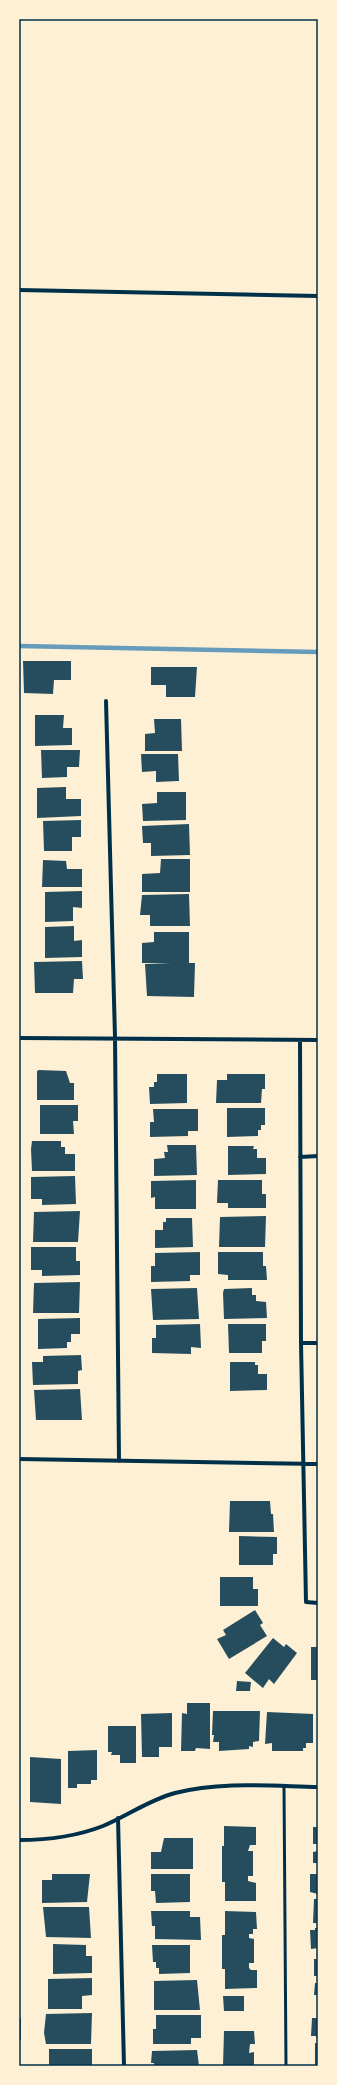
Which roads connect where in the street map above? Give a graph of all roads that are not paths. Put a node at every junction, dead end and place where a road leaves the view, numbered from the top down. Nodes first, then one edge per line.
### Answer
1 (19, 290) edge
2 (318, 296) edge
3 (106, 700) dead end
4 (115, 1037) junction
5 (19, 1038) edge
6 (300, 1040) junction
7 (318, 1040) edge
8 (318, 1156) edge
9 (300, 1157) junction
10 (301, 1343) junction
11 (318, 1343) edge
12 (19, 1459) edge
13 (119, 1461) junction
14 (303, 1464) junction
15 (318, 1464) edge
16 (318, 1602) edge
17 (284, 1786) junction
18 (318, 1787) edge
19 (118, 1818) junction
20 (19, 1840) edge
21 (124, 2066) edge
22 (286, 2066) edge

1 - 2 street
3 - 4 street
4 - 5 street
4 - 6 street
4 - 13 street
6 - 7 street
6 - 9 street
8 - 9 street
9 - 10 street
10 - 11 street
10 - 14 street
12 - 13 street
13 - 14 street
14 - 15 street
14 - 16 street
17 - 18 street
17 - 19 street
17 - 22 lane
19 - 20 street
19 - 21 street

